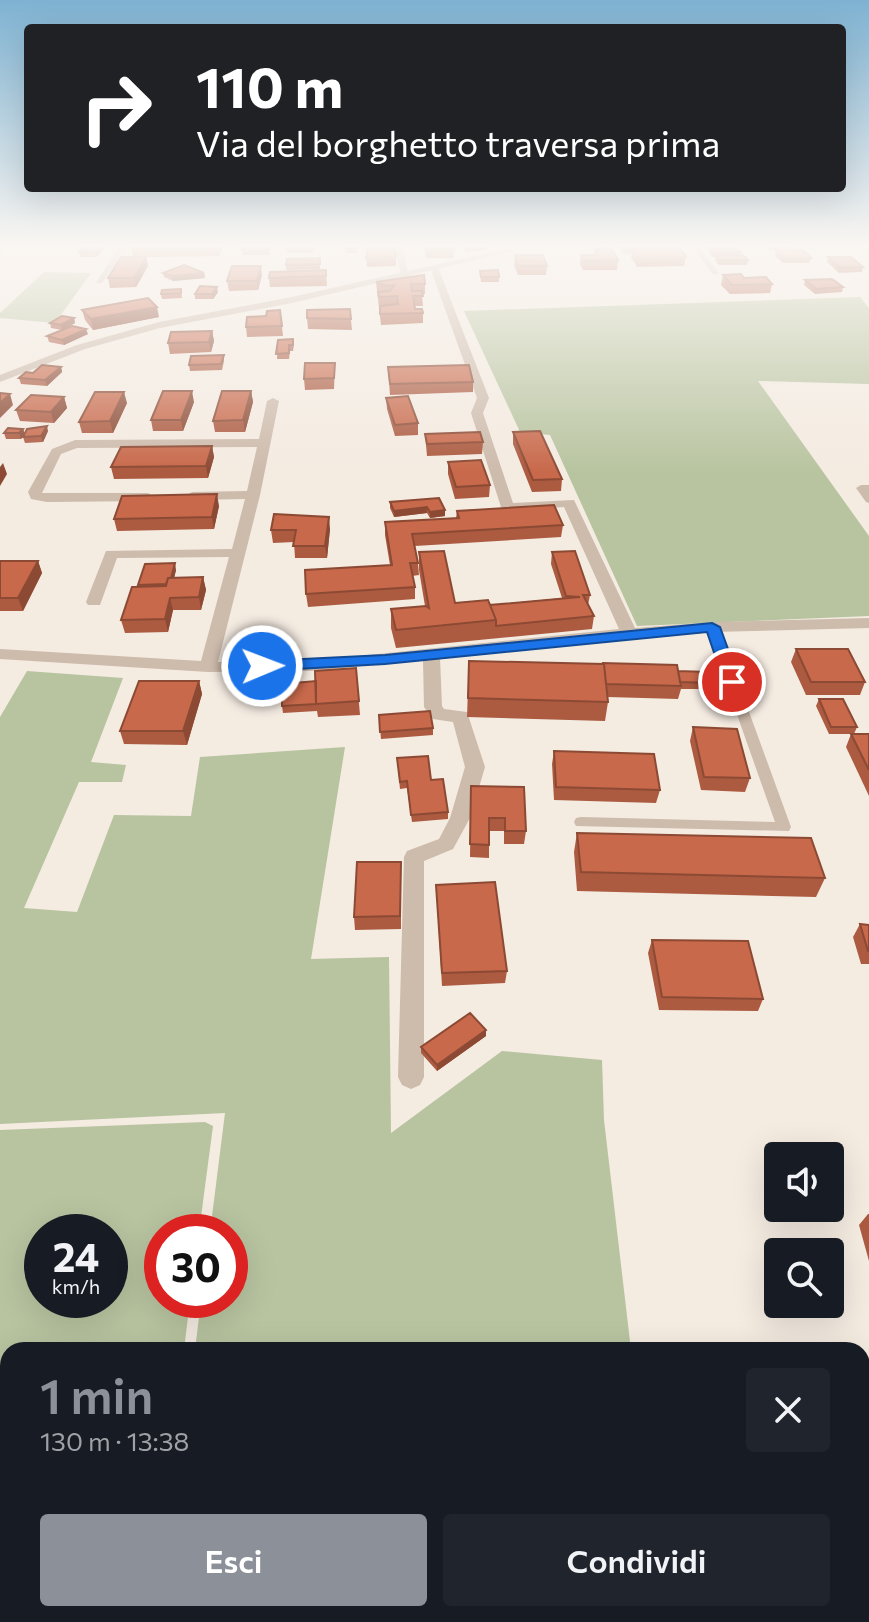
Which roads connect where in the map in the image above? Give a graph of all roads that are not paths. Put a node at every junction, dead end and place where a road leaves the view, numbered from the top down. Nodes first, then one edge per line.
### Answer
1 (181, 321) edge
2 (454, 321) edge
3 (0, 379) edge
4 (273, 401) dead end
5 (265, 443) junction
6 (869, 488) edge
7 (253, 495) junction
8 (159, 497) edge
9 (175, 497) edge
10 (869, 500) edge
11 (238, 553) junction
12 (94, 602) dead end
13 (869, 623) edge
14 (712, 627) junction
15 (629, 633) junction
16 (0, 654) edge
17 (431, 656) junction
18 (208, 667) junction
19 (581, 822) dead end
20 (411, 1077) dead end

1 - 3 street
2 - 15 street
4 - 5 street
5 - 7 street
5 - 8 street
6 - 10 lane
7 - 9 street
7 - 11 street
11 - 12 street
11 - 18 street
13 - 14 street
14 - 15 street
14 - 19 lane
15 - 17 street
16 - 18 street
17 - 18 street
17 - 20 street

